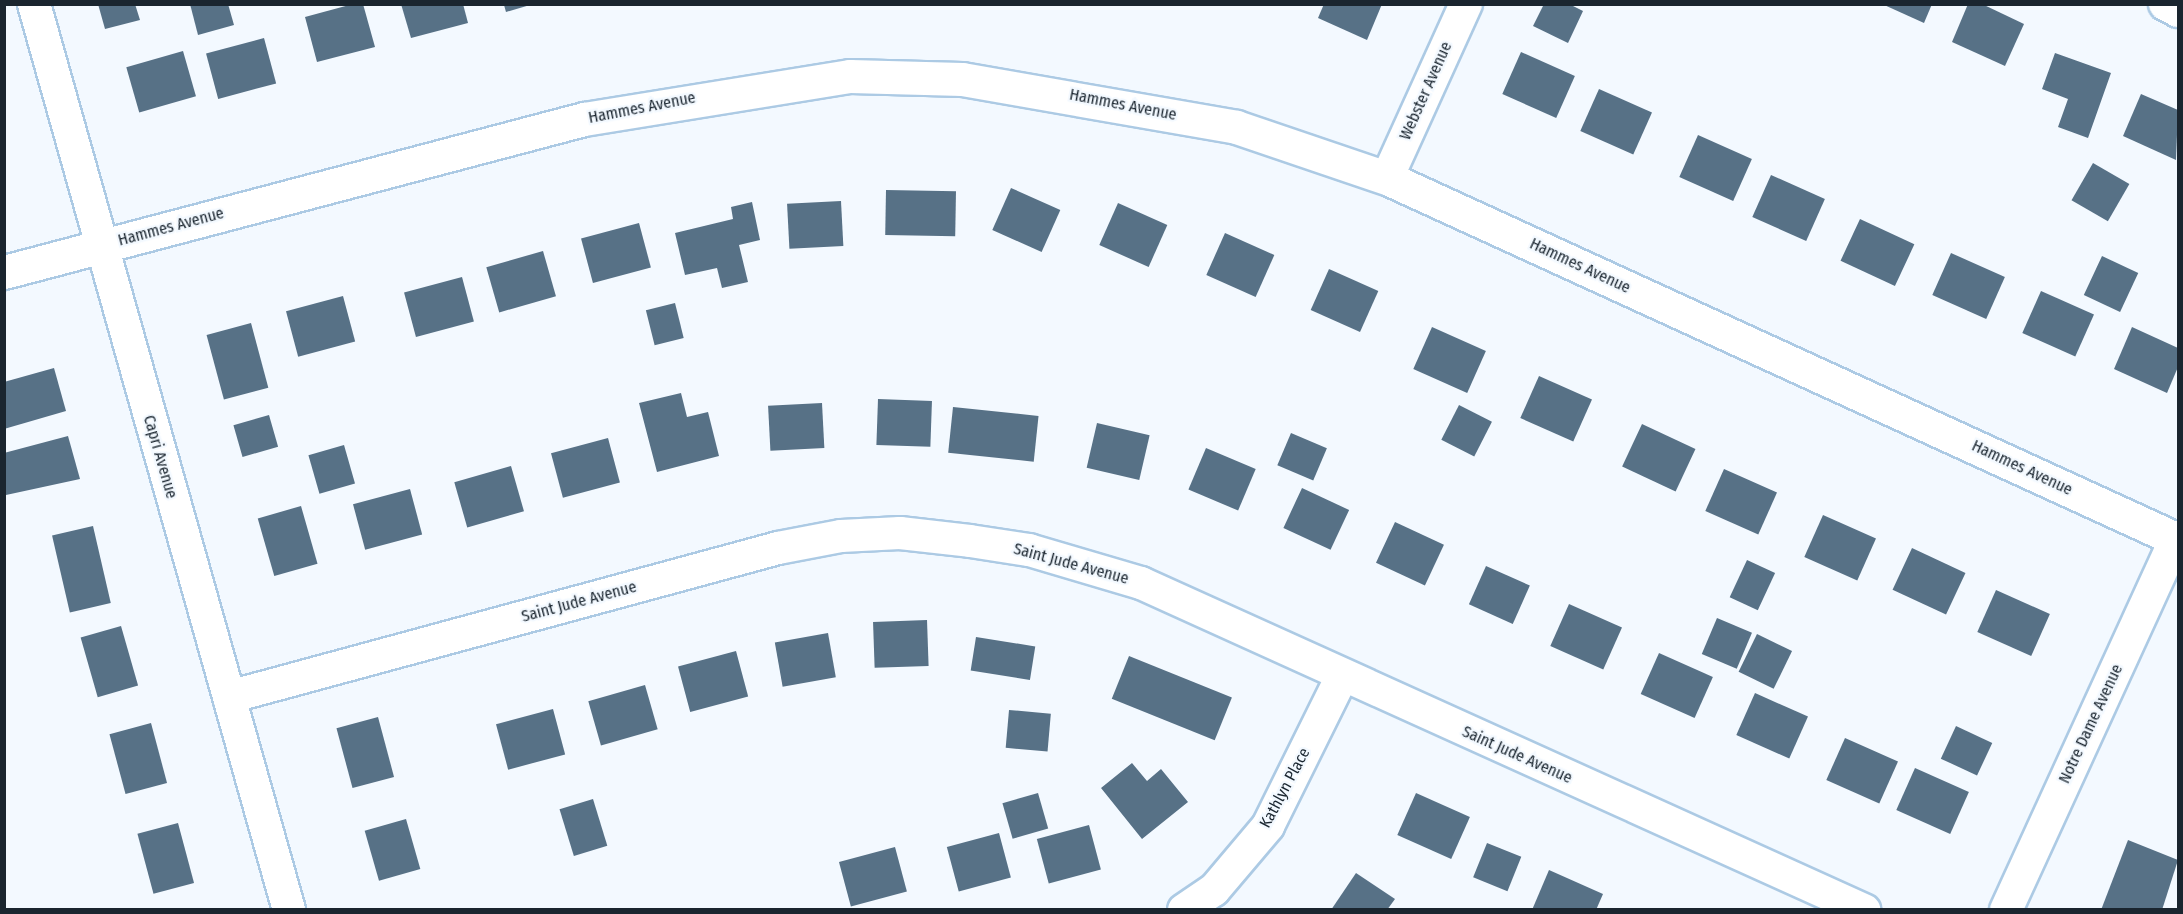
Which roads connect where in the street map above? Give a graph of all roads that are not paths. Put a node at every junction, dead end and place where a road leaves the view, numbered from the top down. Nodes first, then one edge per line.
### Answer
1 (34, 4) edge
2 (1466, 4) edge
3 (2165, 4) edge
4 (2178, 11) edge
5 (1387, 178) junction
6 (99, 246) junction
7 (4, 272) edge
8 (2177, 540) edge
9 (1342, 676) junction
10 (229, 697) junction
11 (289, 909) edge
12 (1184, 909) edge
13 (1864, 909) edge
14 (2006, 909) edge

1 - 6 street, Capri Avenue
2 - 5 street, Webster Avenue
3 - 4 street
5 - 6 street, Hammes Avenue
5 - 8 street, Hammes Avenue
6 - 7 street, Hammes Avenue
6 - 10 street, Capri Avenue
8 - 14 street, Notre Dame Avenue
9 - 10 street, Saint Jude Avenue
9 - 12 street, Kathlyn Place
9 - 13 street, Saint Jude Avenue
10 - 11 street, Capri Avenue

